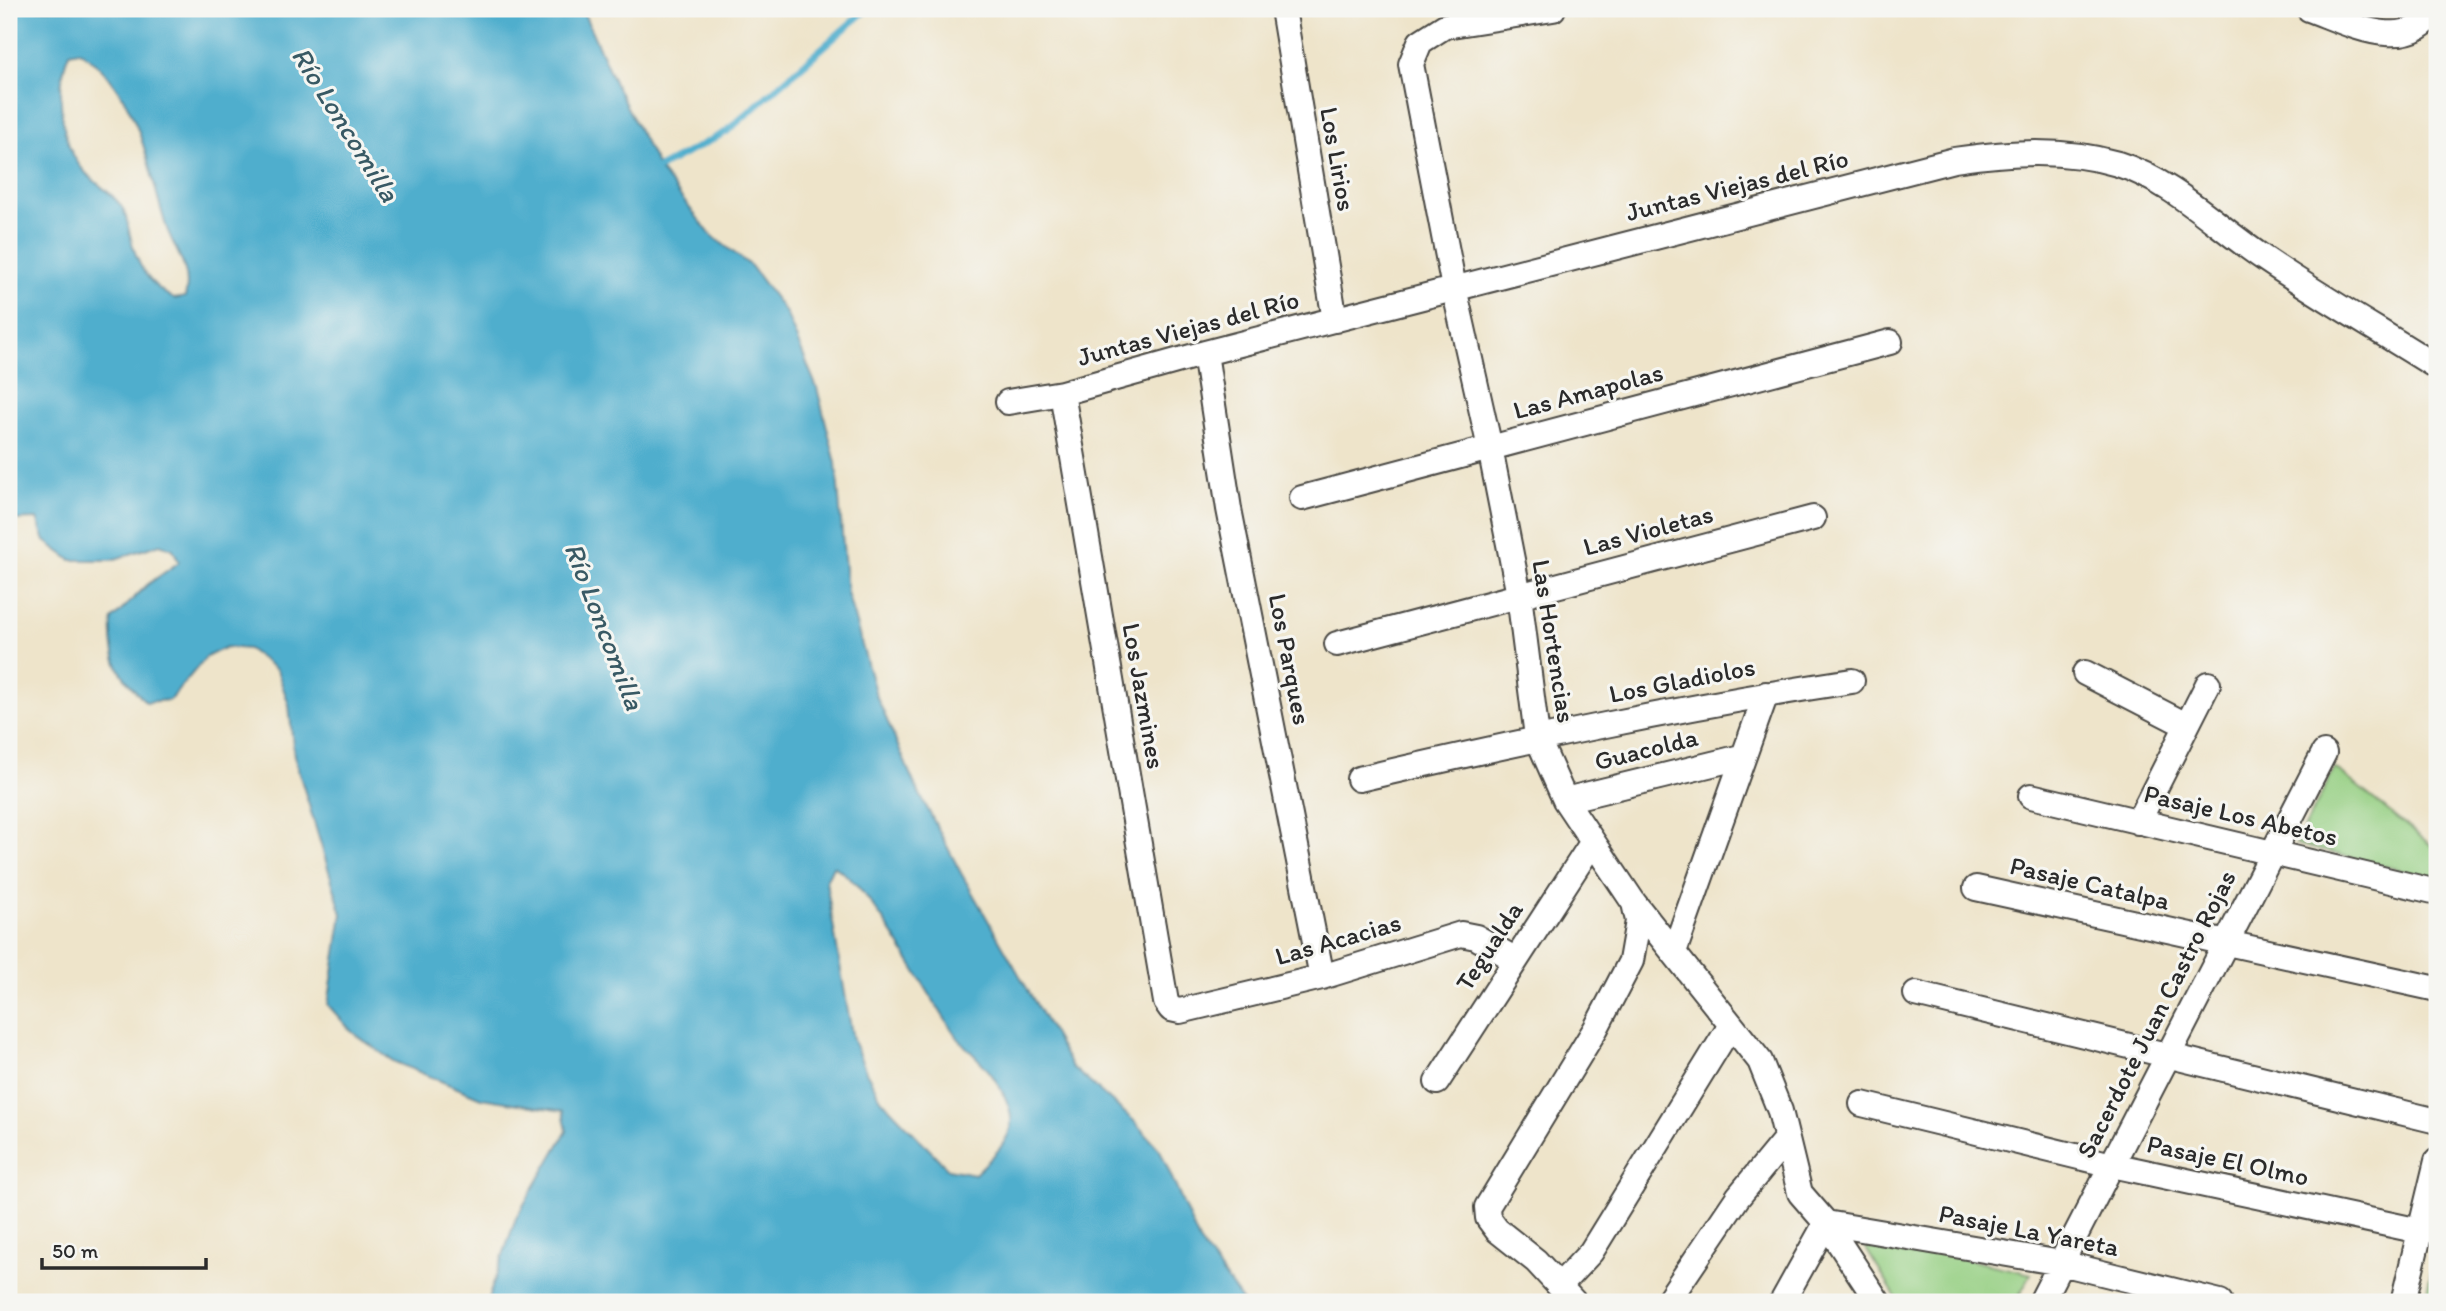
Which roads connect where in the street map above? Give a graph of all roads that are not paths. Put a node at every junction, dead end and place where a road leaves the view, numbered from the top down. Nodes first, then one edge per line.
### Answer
1 (1283, 9) edge
2 (1553, 9) edge
3 (2309, 9) edge
4 (2435, 9) edge
5 (1454, 288) junction
6 (1335, 320) junction
7 (1890, 342) dead end
8 (1205, 353) junction
9 (2437, 367) edge
10 (1062, 393) junction
11 (1008, 402) dead end
12 (1490, 448) junction
13 (1302, 498) dead end
14 (1813, 518) dead end
15 (1518, 595) junction
16 (1336, 644) dead end
17 (2085, 673) dead end
18 (1852, 681) dead end
19 (2208, 684) dead end
20 (1766, 694) junction
21 (2186, 725) junction
22 (1537, 737) junction
23 (2324, 753) dead end
24 (1741, 757) junction
25 (1359, 779) dead end
26 (2031, 796) dead end
27 (1565, 800) junction
28 (2138, 821) junction
29 (1592, 843) junction
30 (2273, 853) junction
31 (1976, 887) dead end
32 (2437, 892) edge
33 (1634, 903) junction
34 (2226, 944) junction
35 (1674, 952) junction
36 (1516, 960) junction
37 (1322, 977) junction
38 (2437, 989) edge
39 (1916, 994) dead end
40 (1171, 1009) joint
41 (1731, 1025) junction
42 (2169, 1055) junction
43 (1437, 1082) dead end
44 (1862, 1104) dead end
45 (2437, 1121) edge
46 (1785, 1140) junction
47 (2437, 1161) edge
48 (2112, 1165) junction
49 (1820, 1217) junction
50 (2420, 1231) junction
51 (2061, 1264) junction
52 (1567, 1294) edge
53 (1667, 1302) edge
54 (1782, 1302) edge
55 (1878, 1302) edge
56 (2041, 1302) edge
57 (2220, 1302) edge
58 (2403, 1302) edge

1 - 6 street, Los Lirios
2 - 5 street, Las Hortencias
3 - 4 street
5 - 6 street, Juntas Viejas del Río
5 - 9 street, Juntas Viejas del Río
5 - 12 street, Las Hortencias
6 - 8 street, Juntas Viejas del Río
7 - 12 street, Las Amapolas
8 - 10 street, Juntas Viejas del Río
8 - 37 street, Los Parques
10 - 11 street, Juntas Viejas del Río
10 - 40 street, Los Jazmines
12 - 13 street, Las Amapolas
12 - 15 street, Las Hortencias
14 - 15 street, Las Violetas
15 - 16 street, Las Violetas
15 - 22 street, Las Hortencias
17 - 21 street
18 - 20 street, Los Gladiolos
19 - 21 street
20 - 22 street, Los Gladiolos
20 - 24 street
21 - 28 street
22 - 25 street, Los Gladiolos
22 - 27 street, Las Hortencias
23 - 30 street, Sacerdote Juan Castro Rojas
24 - 27 street, Guacolda
24 - 35 street
26 - 28 street, Pasaje Los Abetos
27 - 29 street, Las Hortencias
28 - 30 street, Pasaje Los Abetos
29 - 33 street, Las Hortencias
29 - 36 street, Tegualda
30 - 32 street, Pasaje Los Abetos
30 - 34 street, Sacerdote Juan Castro Rojas
31 - 34 street, Pasaje Catalpa
33 - 35 street
33 - 52 street, Las Hortencias
34 - 38 street, Pasaje Catalpa
34 - 42 street, Sacerdote Juan Castro Rojas
35 - 41 street
36 - 37 street, Las Acacias
36 - 43 street, Tegualda
37 - 40 street, Las Acacias
39 - 42 street
41 - 46 street
41 - 52 street
42 - 45 street
42 - 48 street, Sacerdote Juan Castro Rojas
44 - 48 street, Pasaje El Olmo
46 - 49 street
46 - 53 street
47 - 50 street
48 - 50 street, Pasaje El Olmo
48 - 51 street, Sacerdote Juan Castro Rojas
49 - 51 street, Pasaje La Yareta
49 - 54 street
49 - 55 street
50 - 58 street
51 - 56 street, Sacerdote Juan Castro Rojas
51 - 57 street, Pasaje La Yareta

